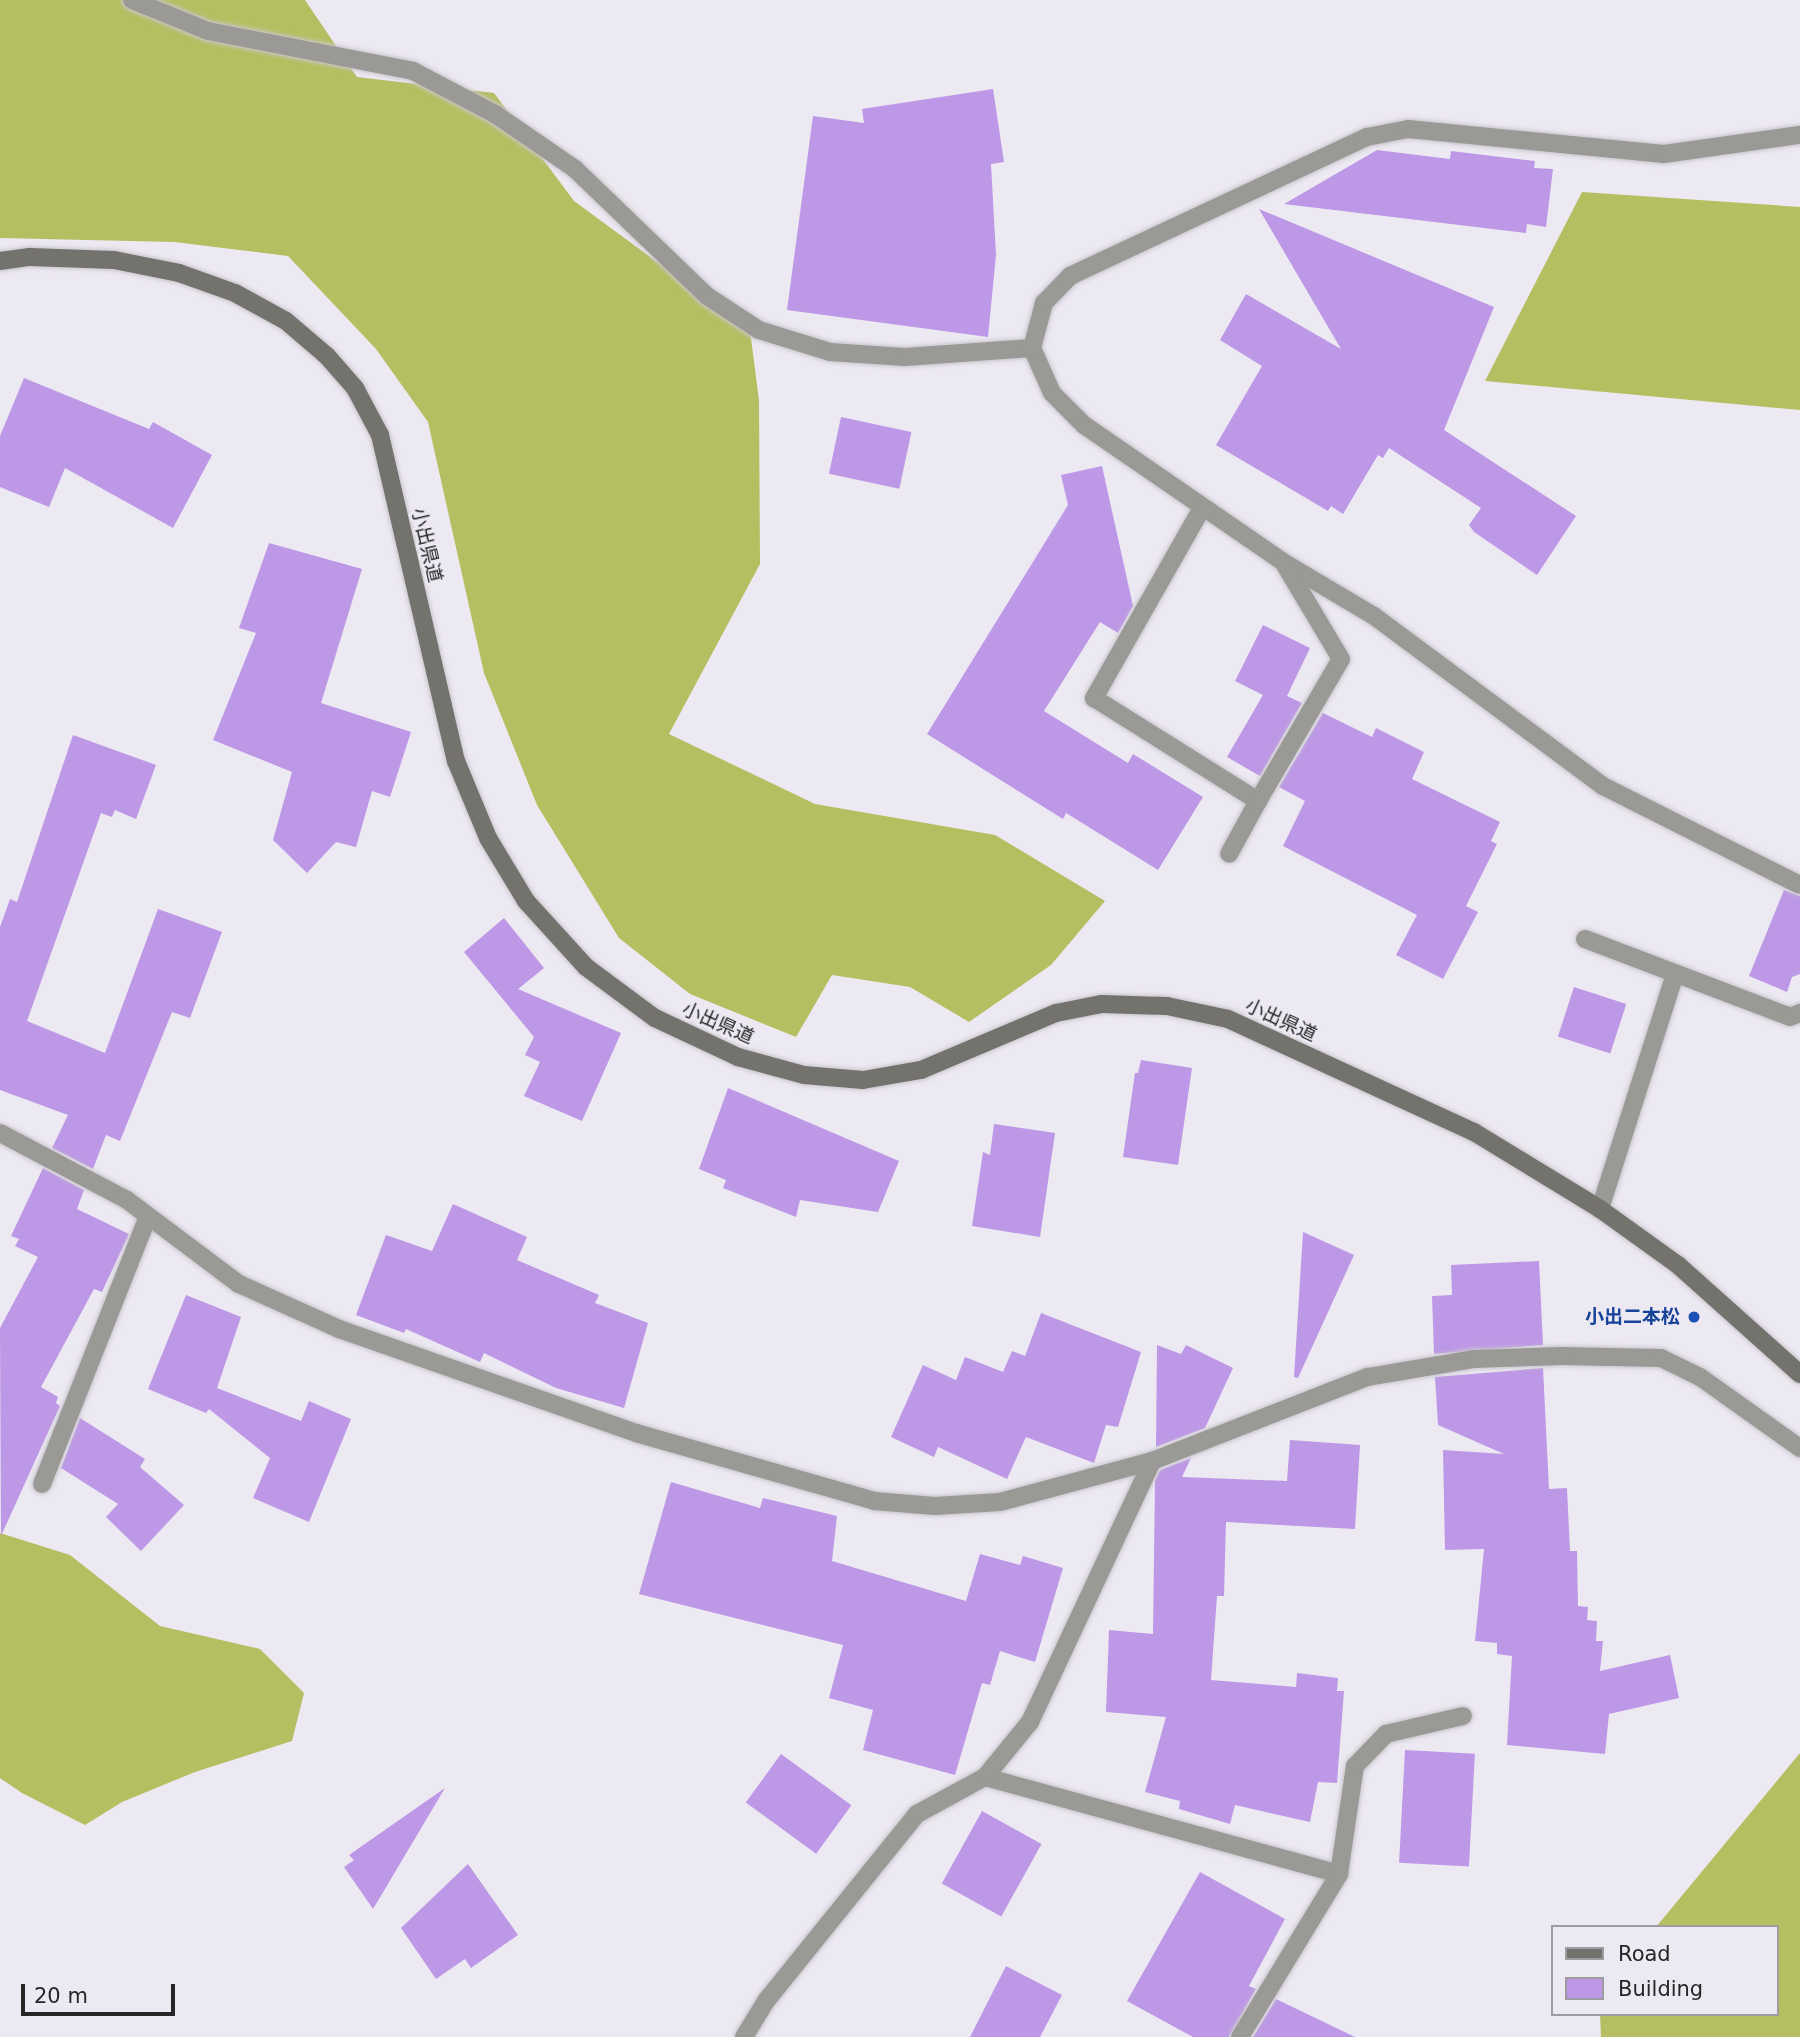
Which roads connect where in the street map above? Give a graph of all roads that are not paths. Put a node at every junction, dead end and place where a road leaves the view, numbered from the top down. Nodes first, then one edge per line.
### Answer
1 (132, 0) edge
2 (1800, 135) edge
3 (0, 261) edge
4 (1032, 348) junction
5 (1202, 508) junction
6 (1283, 562) junction
7 (1258, 801) junction
8 (1229, 854) dead end
9 (1800, 884) edge
10 (1585, 939) dead end
11 (1675, 974) junction
12 (1800, 1013) edge
13 (0, 1133) edge
14 (1600, 1209) junction
15 (148, 1216) junction
16 (1800, 1374) edge
17 (1800, 1448) edge
18 (1152, 1461) junction
19 (42, 1484) dead end
20 (1463, 1716) dead end
21 (985, 1777) junction
22 (1339, 1874) junction
23 (744, 2037) edge
24 (1240, 2037) edge

1 - 4 street
2 - 4 street
3 - 14 main road, 小出県道
4 - 5 street
5 - 6 street
5 - 7 street
6 - 7 street
6 - 9 street
7 - 8 street
10 - 11 street
11 - 12 street
11 - 14 street
13 - 15 street
14 - 16 main road, 小出県道
15 - 18 street
15 - 19 street
17 - 18 street
18 - 21 street
20 - 22 street
21 - 22 street
21 - 23 street
22 - 24 street

